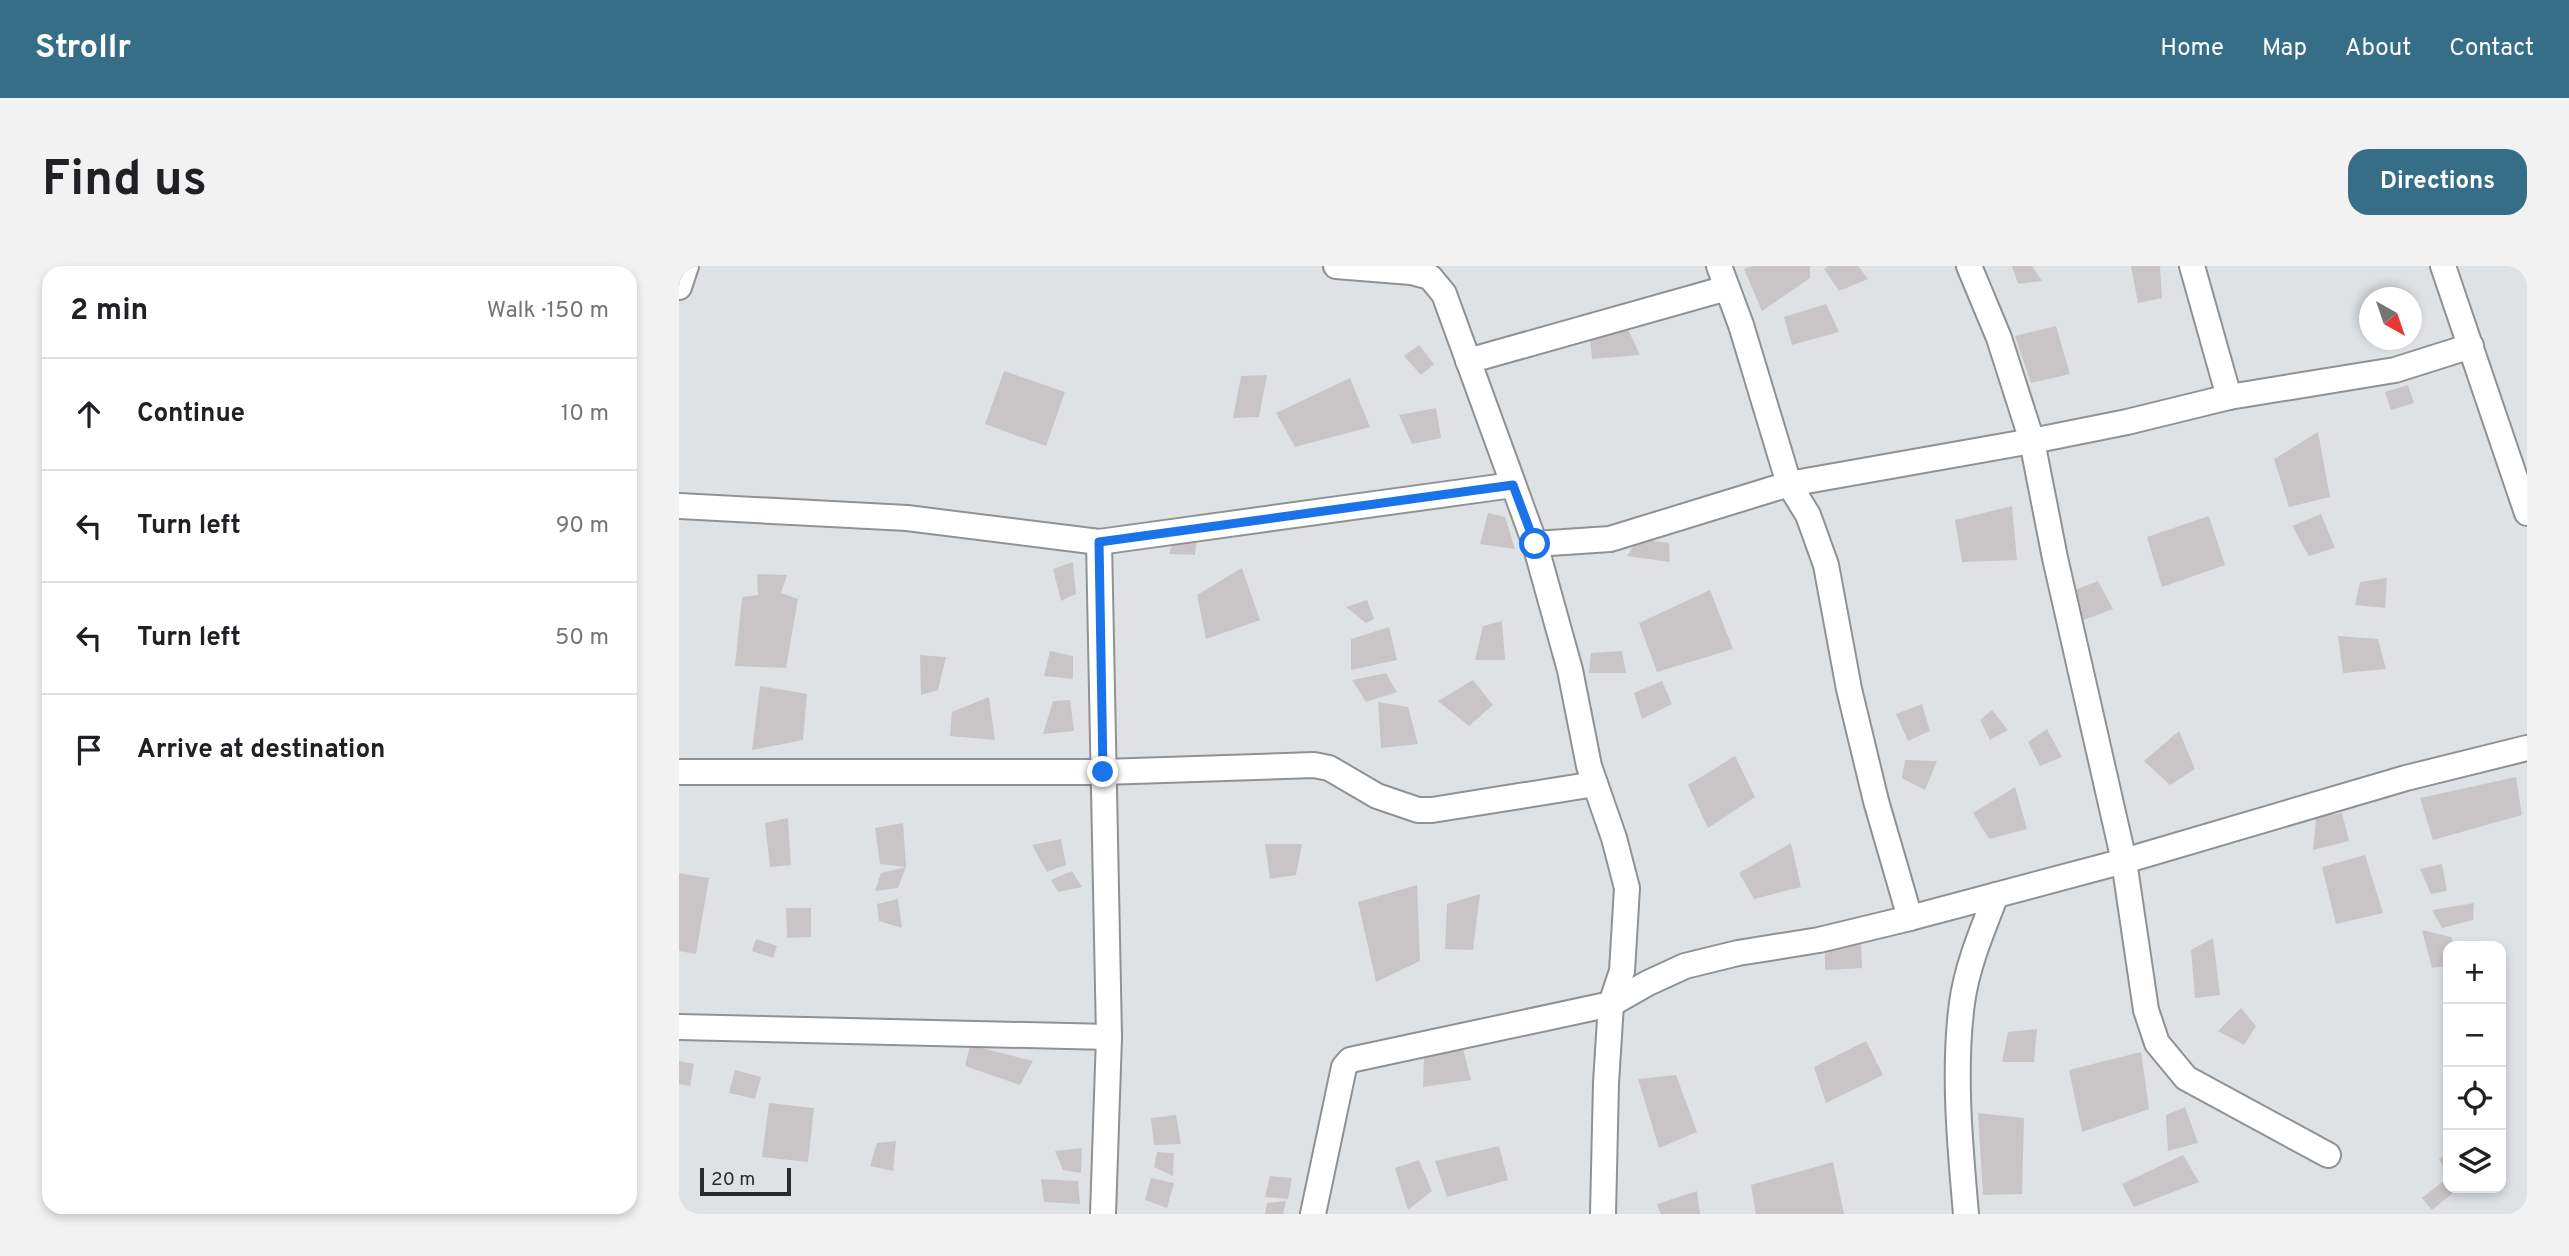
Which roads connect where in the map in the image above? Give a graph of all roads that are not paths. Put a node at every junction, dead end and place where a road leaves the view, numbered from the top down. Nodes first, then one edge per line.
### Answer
1 (686, 266) edge
2 (1336, 266) edge
3 (1969, 266) edge
4 (2192, 266) edge
5 (2443, 266) edge
6 (1723, 277) edge
7 (679, 287) edge
8 (2471, 346) junction
9 (1468, 361) junction
10 (2229, 397) junction
11 (2032, 441) junction
12 (1789, 484) junction
13 (1513, 485) junction
14 (679, 506) edge
15 (2527, 513) edge
16 (1099, 542) junction
17 (1535, 544) junction
18 (2527, 748) edge
19 (679, 772) edge
20 (1103, 772) junction
21 (1595, 784) junction
22 (2124, 861) junction
23 (1996, 895) junction
24 (1910, 918) junction
25 (1611, 1004) junction
26 (679, 1027) edge
27 (1109, 1037) junction
28 (2328, 1155) dead end
29 (1103, 1214) edge
30 (1313, 1214) edge
31 (1604, 1214) edge
32 (1966, 1214) edge

1 - 7 street
2 - 9 street
3 - 11 street
4 - 10 street
5 - 8 street
6 - 9 street
6 - 12 street
8 - 10 street
8 - 15 street
9 - 13 street
10 - 11 street
11 - 12 street
11 - 22 street
12 - 17 street
12 - 24 street
13 - 16 street
13 - 17 street
14 - 16 street
16 - 20 street
17 - 21 street
18 - 22 street
19 - 20 street
20 - 21 street
20 - 27 street
21 - 25 street
22 - 23 street
22 - 28 street
23 - 24 street
23 - 32 street
24 - 25 street
25 - 30 street
25 - 31 street
26 - 27 street
27 - 29 street

